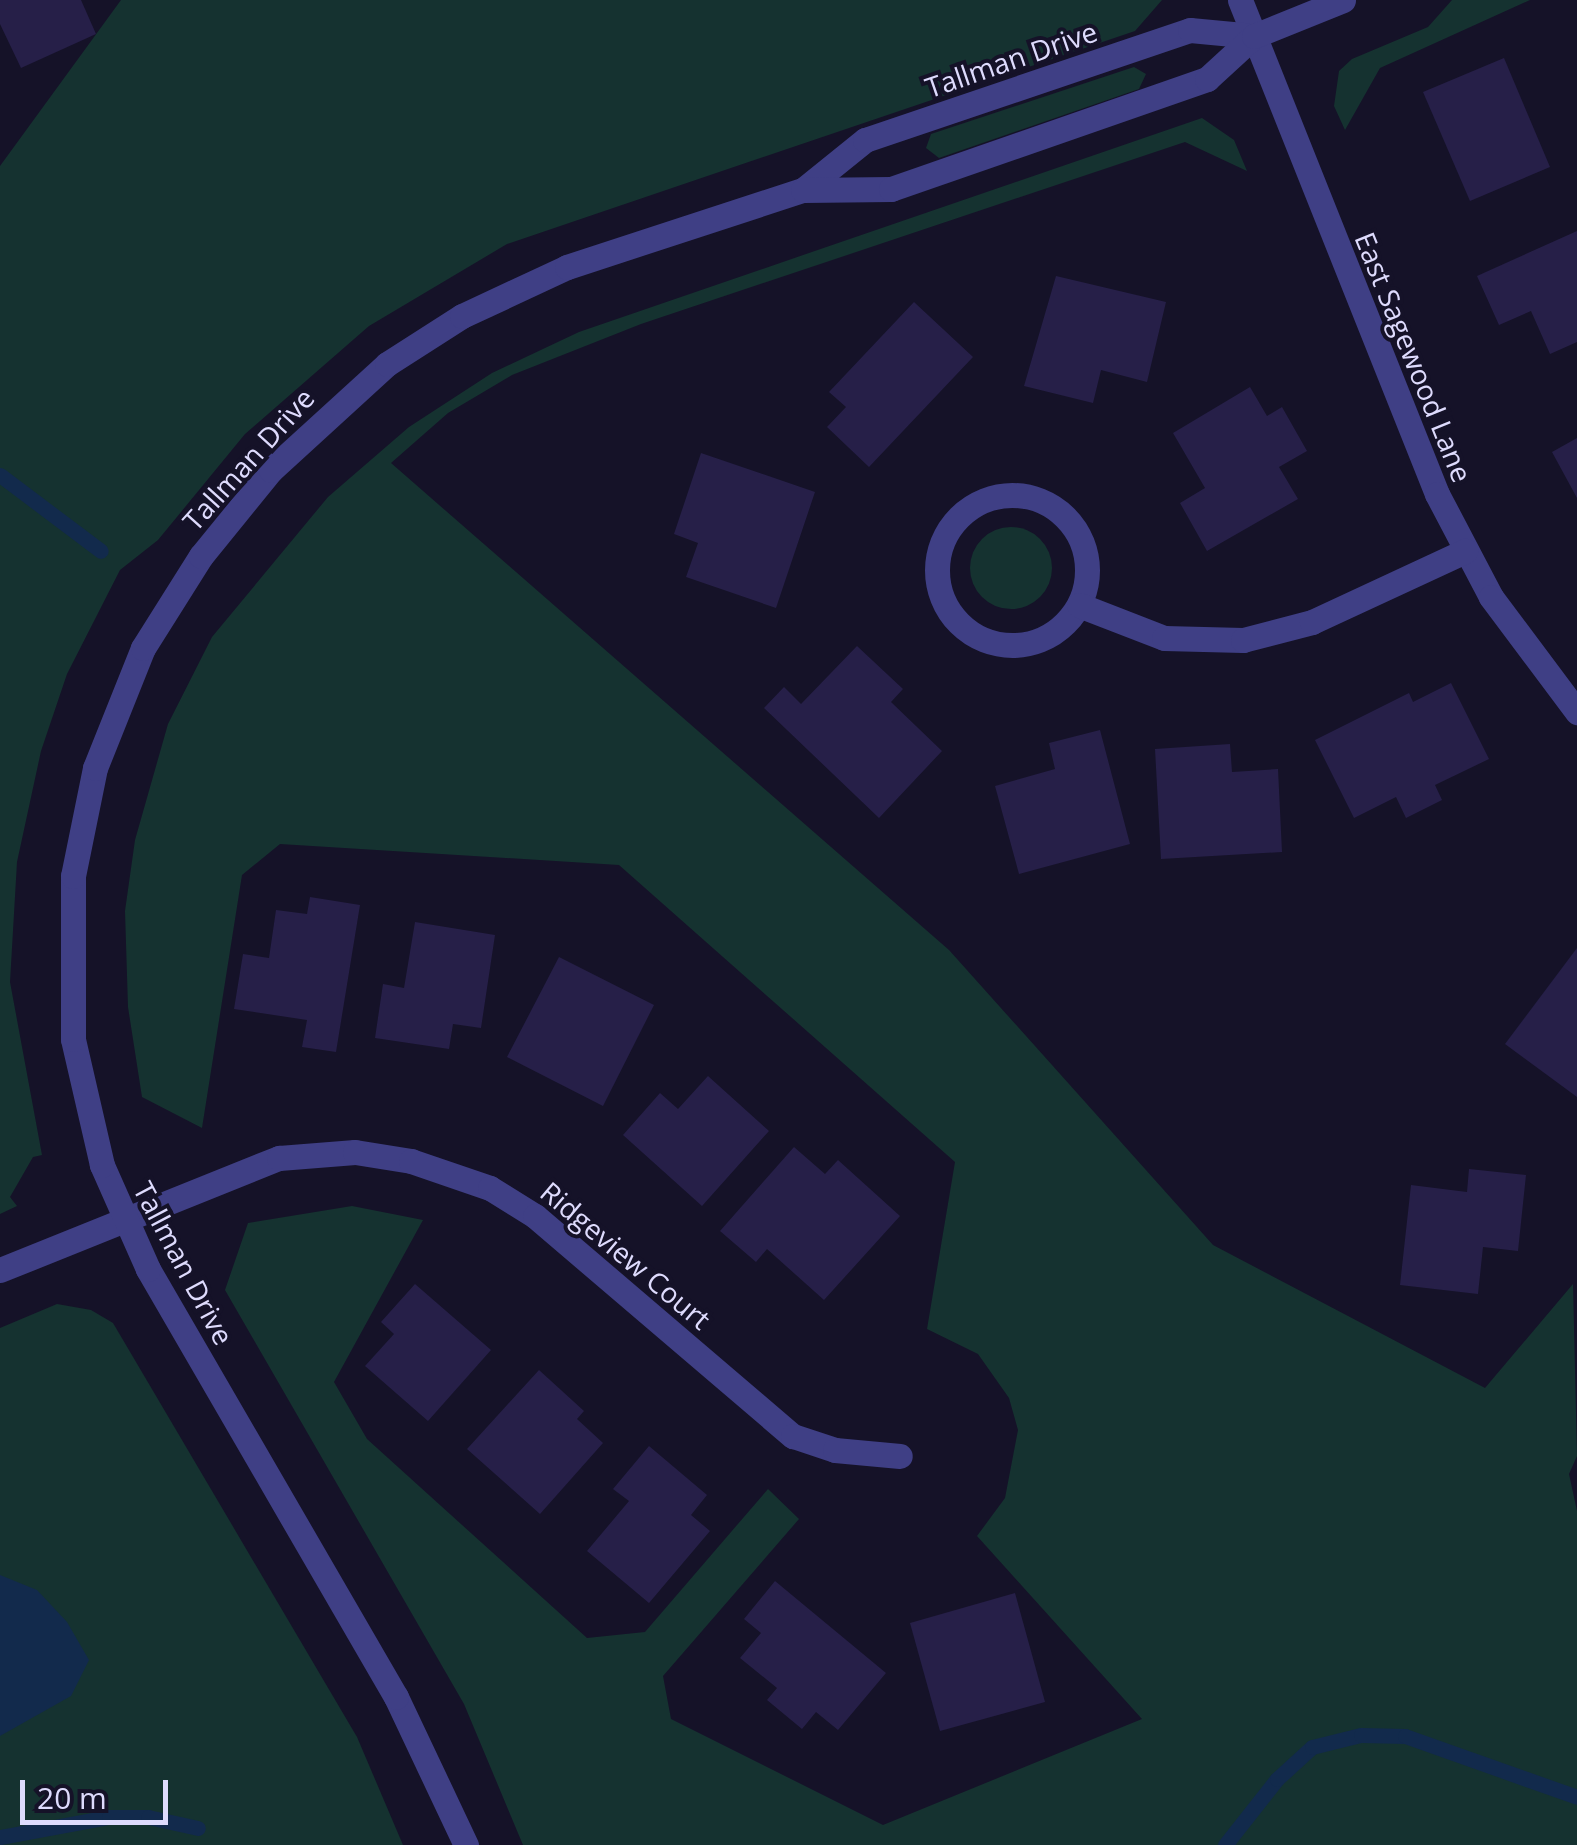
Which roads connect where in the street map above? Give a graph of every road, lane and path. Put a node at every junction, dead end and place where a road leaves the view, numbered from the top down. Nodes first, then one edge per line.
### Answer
1 (1240, 0) edge
2 (1343, 0) edge
3 (1254, 36) junction
4 (802, 190) junction
5 (1466, 551) junction
6 (1079, 605) junction
7 (1577, 712) edge
8 (122, 1217) junction
9 (0, 1270) edge
10 (900, 1456) dead end
11 (466, 1845) edge

1 - 3 street, East Sagewood Lane
2 - 3 street, Tallman Drive
3 - 4 street, Tallman Drive
3 - 4 street, Tallman Drive
3 - 5 street, East Sagewood Lane
4 - 8 street, Tallman Drive
5 - 6 street
5 - 7 street, East Sagewood Lane
6 - 6 street
8 - 9 street, Ridgeview Court
8 - 10 street, Ridgeview Court
8 - 11 street, Tallman Drive

